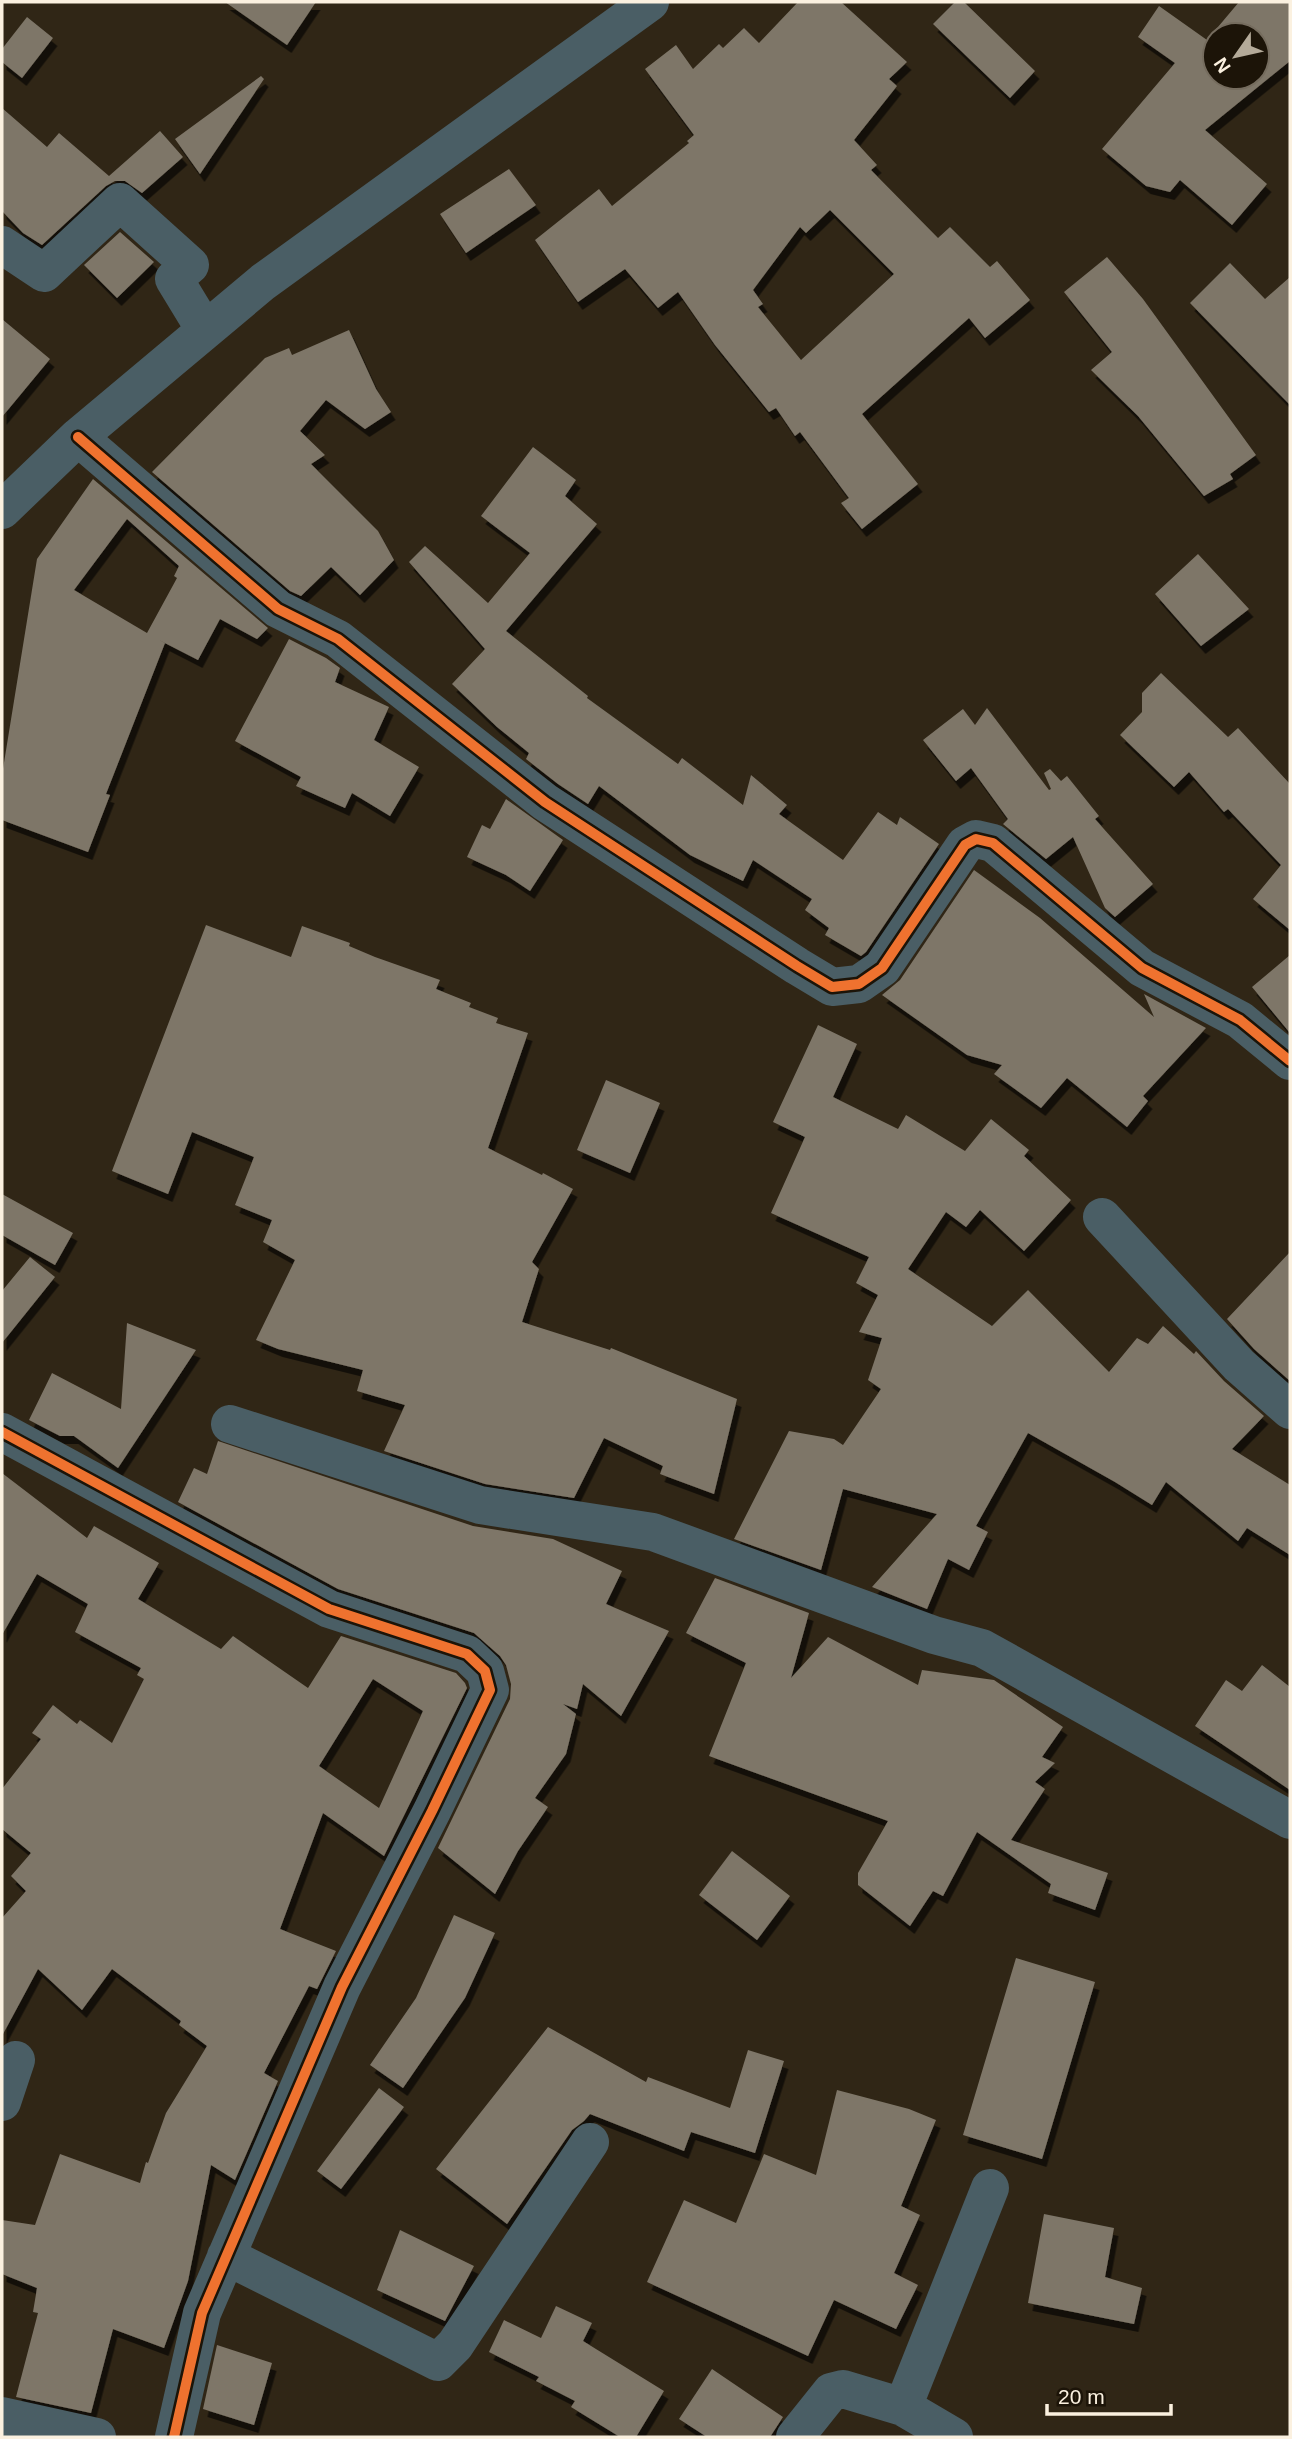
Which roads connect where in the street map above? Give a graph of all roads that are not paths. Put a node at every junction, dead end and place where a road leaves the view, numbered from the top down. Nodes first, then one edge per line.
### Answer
1 (650, 2) edge
2 (2, 245) edge
3 (205, 330) junction
4 (78, 437) junction
5 (2, 510) edge
6 (1290, 1061) edge
7 (1102, 1217) dead end
8 (1290, 1410) edge
9 (230, 1424) dead end
10 (2, 1432) edge
11 (1290, 1820) edge
12 (16, 2060) dead end
13 (2, 2102) edge
14 (590, 2142) dead end
15 (990, 2188) dead end
16 (226, 2256) junction
17 (903, 2407) junction
18 (2, 2416) edge
19 (97, 2437) edge
20 (174, 2437) edge
21 (795, 2437) edge
22 (954, 2437) edge

1 - 3 street
2 - 3 street
3 - 4 street
4 - 5 street
4 - 6 street
7 - 8 street
9 - 11 street
10 - 16 street
12 - 13 street
14 - 16 street
15 - 17 street
16 - 20 street
17 - 21 street
17 - 22 street
18 - 19 street

